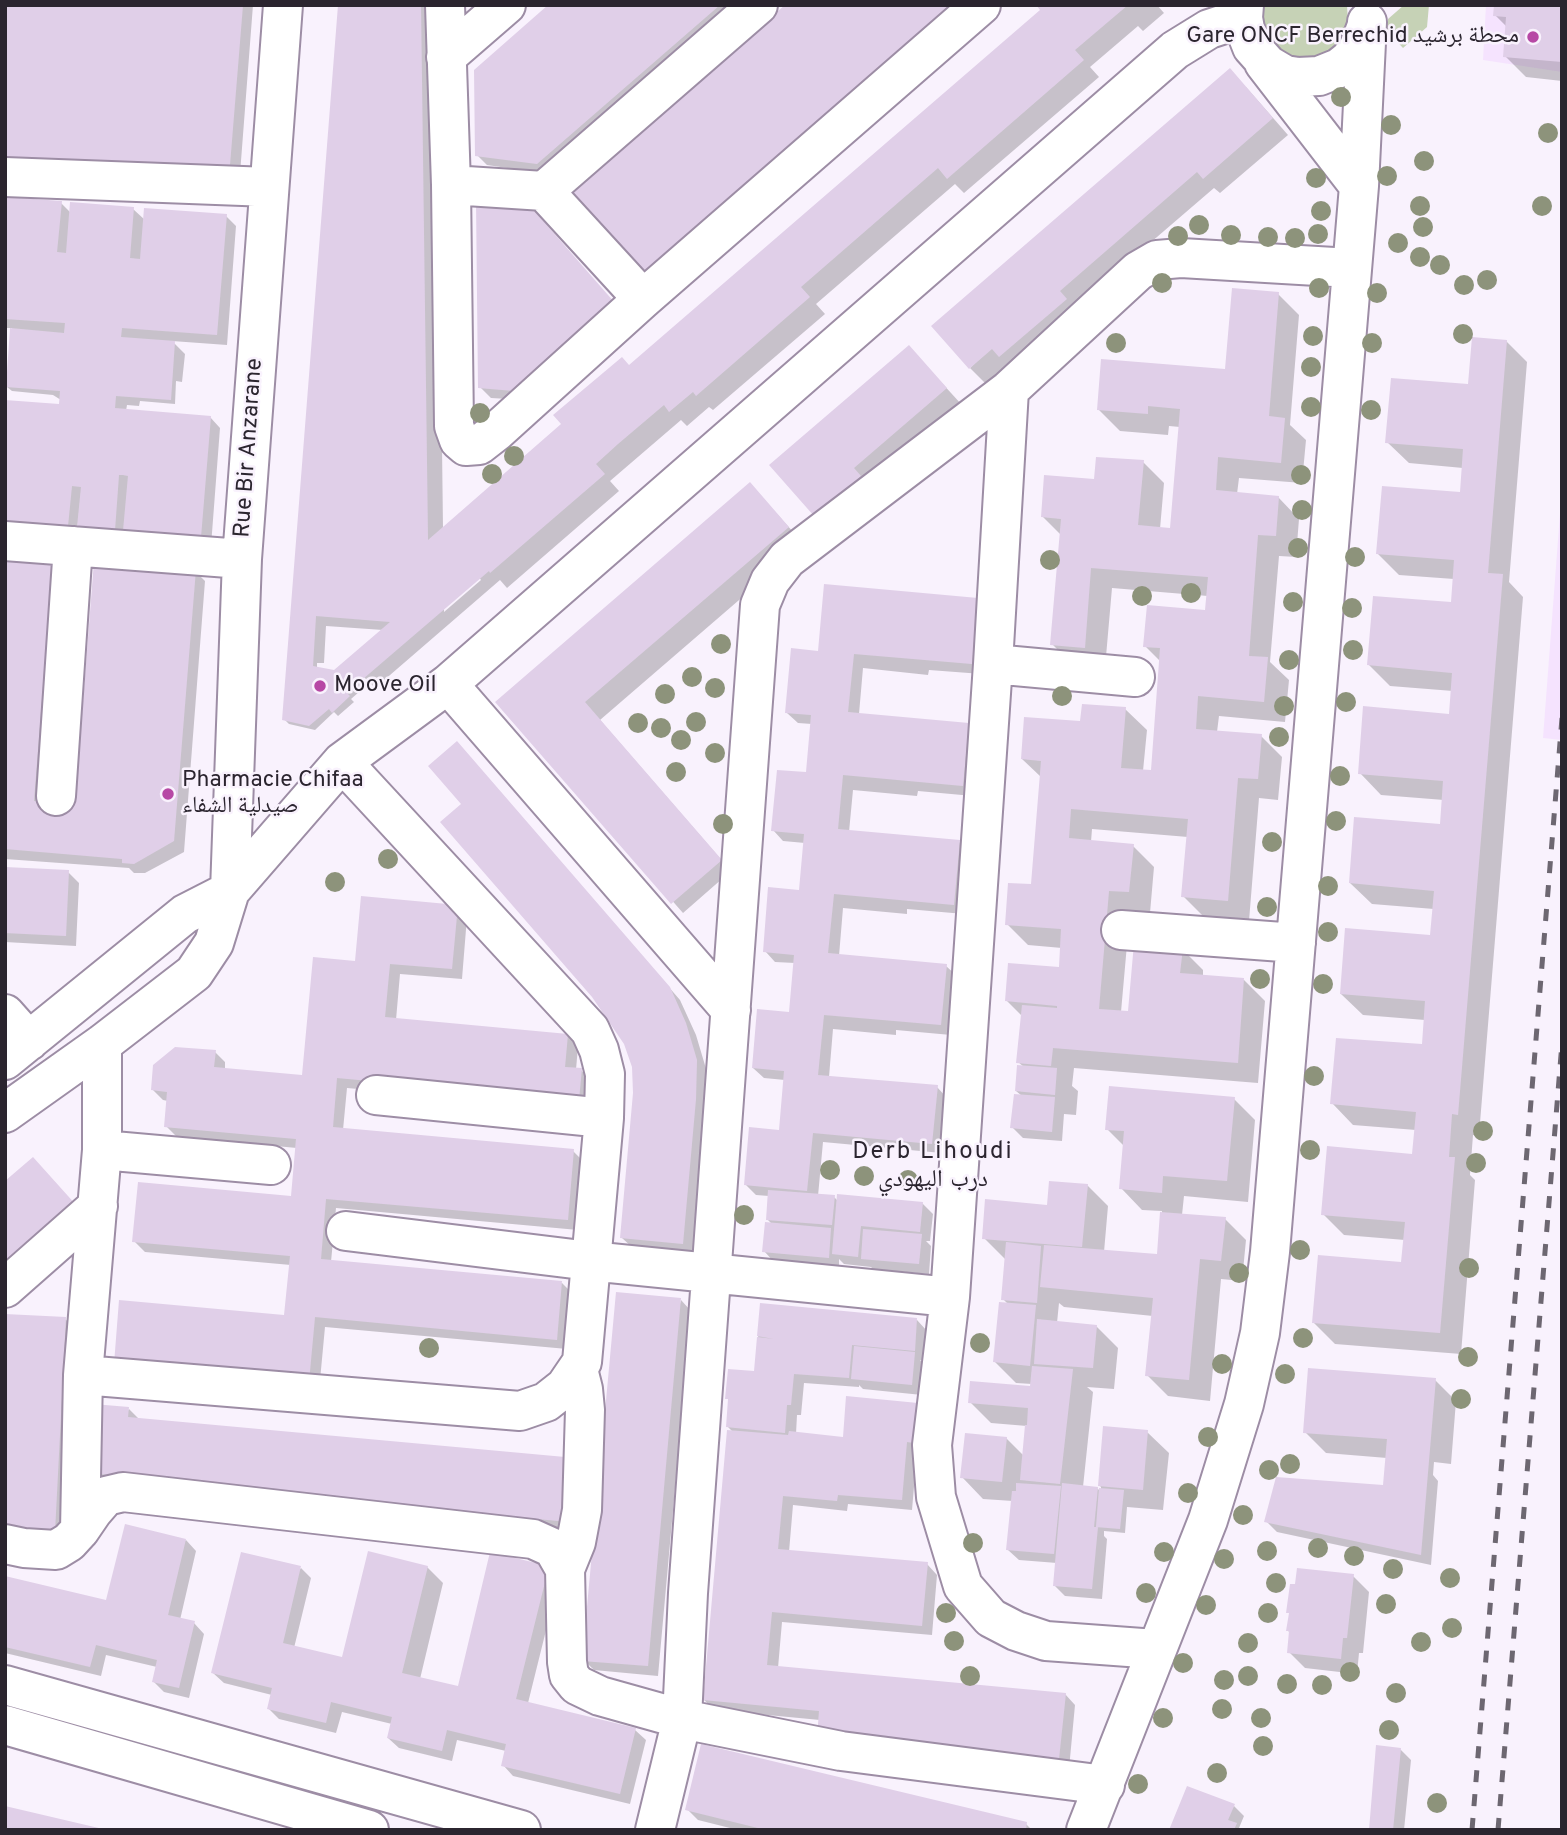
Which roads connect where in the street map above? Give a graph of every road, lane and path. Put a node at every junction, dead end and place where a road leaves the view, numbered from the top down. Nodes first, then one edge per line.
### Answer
1 (283, 5) edge
2 (445, 5) edge
3 (506, 5) edge
4 (758, 5) edge
5 (979, 6) edge
6 (1244, 12) edge
7 (1366, 14) edge
8 (446, 57) junction
9 (1261, 59) junction
10 (5, 177) edge
11 (451, 185) junction
12 (1359, 186) junction
13 (269, 187) junction
14 (544, 191) junction
15 (1351, 268) junction
16 (643, 299) junction
17 (1009, 390) junction
18 (5, 541) edge
19 (73, 546) junction
20 (242, 559) junction
21 (993, 664) junction
22 (1135, 677) dead end
23 (448, 684) junction
24 (342, 762) junction
25 (56, 796) dead end
26 (230, 891) junction
27 (1121, 930) dead end
28 (1296, 943) junction
29 (731, 1010) junction
30 (13, 1038) edge
31 (102, 1044) junction
32 (376, 1095) dead end
33 (5, 1113) edge
34 (604, 1118) junction
35 (102, 1150) junction
36 (271, 1165) dead end
37 (99, 1206) junction
38 (346, 1231) dead end
39 (590, 1261) junction
40 (711, 1273) junction
41 (5, 1287) edge
42 (950, 1297) junction
43 (578, 1369) junction
44 (83, 1375) junction
45 (80, 1530) junction
46 (5, 1544) edge
47 (565, 1569) junction
48 (1156, 1649) junction
49 (5, 1685) edge
50 (682, 1719) junction
51 (5, 1725) edge
52 (1105, 1785) junction
53 (657, 1829) edge
54 (369, 1830) edge
55 (521, 1830) edge
56 (1086, 1830) edge

1 - 13 street, Rue Bir Anzarane
2 - 8 street
3 - 8 street
4 - 14 street
5 - 16 street
6 - 9 street
6 - 23 street
7 - 9 street
7 - 12 street
8 - 11 street
9 - 12 street
10 - 13 street
11 - 14 street
11 - 16 street
12 - 15 street
13 - 20 street, Rue Bir Anzarane
14 - 16 street
15 - 17 street
15 - 28 street
17 - 21 street
17 - 29 street
18 - 19 street
19 - 20 street
19 - 25 street
20 - 26 street, Rue Bir Anzarane
21 - 22 street
21 - 42 street
23 - 24 street
23 - 29 street
24 - 26 street
24 - 34 street
26 - 30 street
26 - 31 street
27 - 28 street
28 - 48 street
29 - 40 street
31 - 33 street
31 - 35 street
32 - 34 street
34 - 39 street
35 - 36 street
35 - 37 street
37 - 41 street
37 - 44 street
38 - 39 street
39 - 40 street
39 - 43 street
40 - 42 street
40 - 50 street
42 - 48 street
43 - 44 street
43 - 47 street
44 - 45 street
45 - 46 street
45 - 47 street
47 - 50 street
48 - 52 street
49 - 55 street
50 - 52 street
50 - 53 street
51 - 54 street
52 - 56 street

